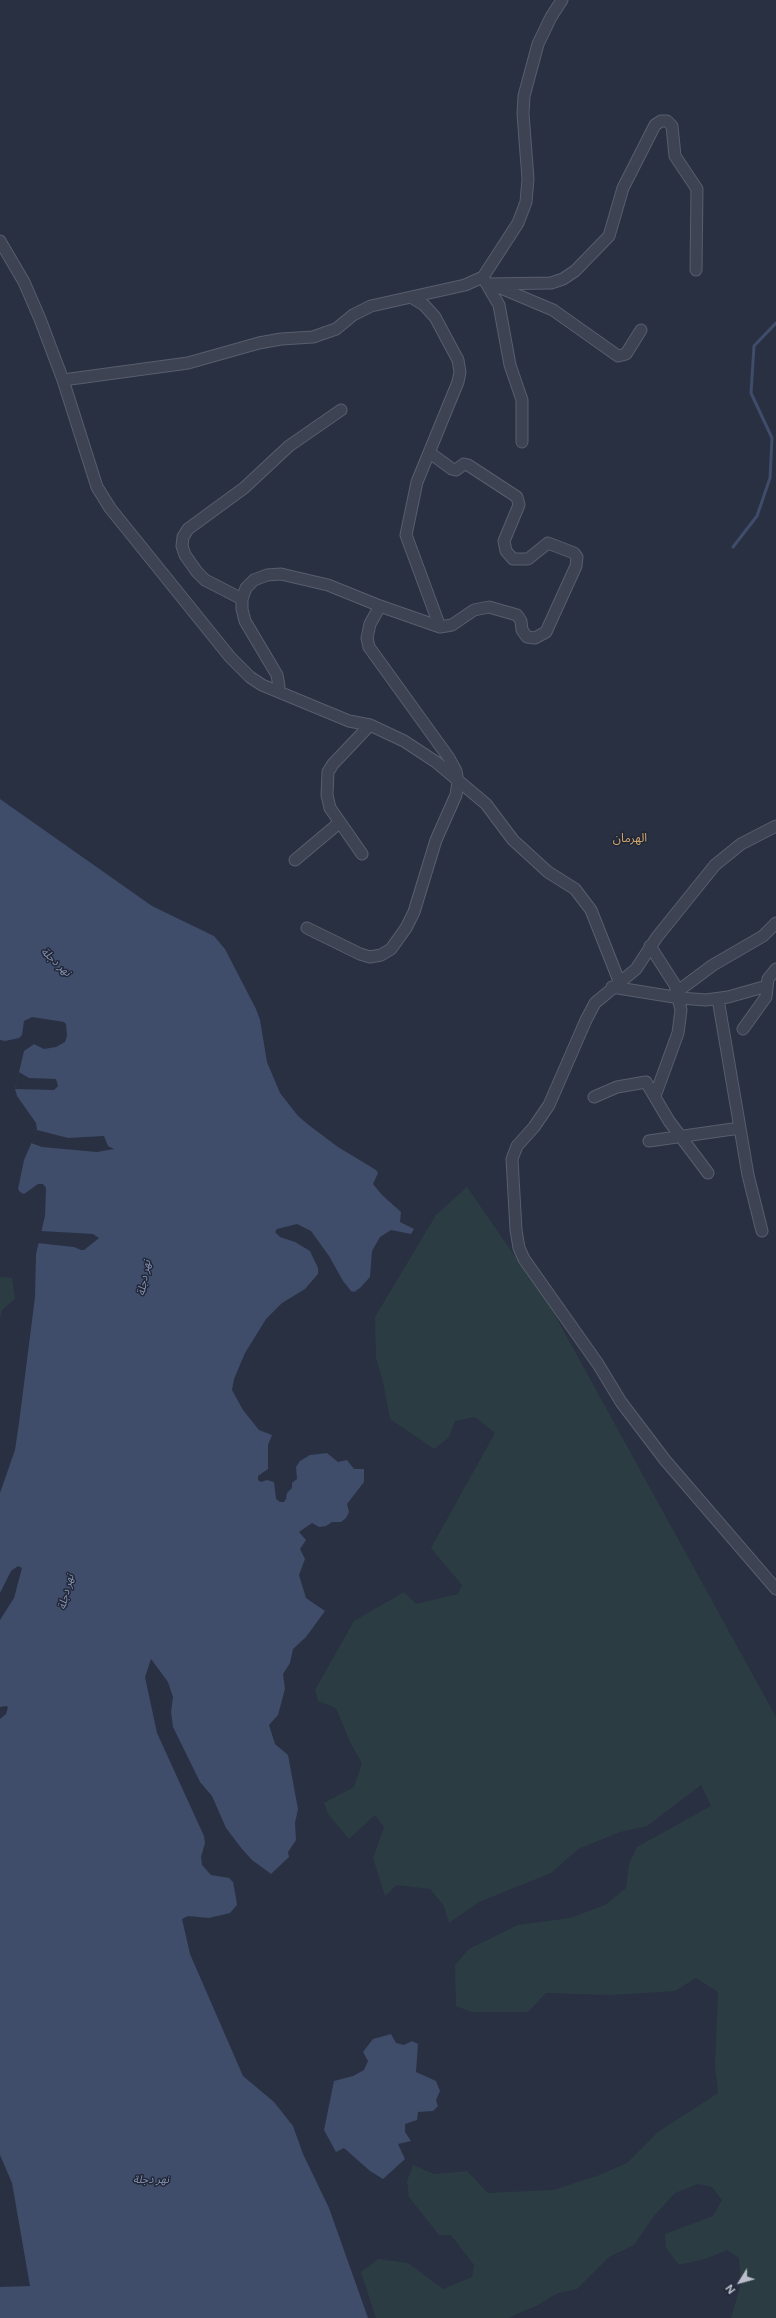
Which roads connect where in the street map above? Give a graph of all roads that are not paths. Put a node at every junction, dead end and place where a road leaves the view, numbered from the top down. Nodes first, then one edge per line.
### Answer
1 (562, 0) edge
2 (0, 241) edge
3 (696, 270) dead end
4 (487, 282) junction
5 (411, 297) junction
6 (641, 330) dead end
7 (63, 380) junction
8 (341, 410) dead end
9 (522, 442) dead end
10 (430, 453) junction
11 (242, 599) junction
12 (380, 606) junction
13 (440, 626) junction
14 (274, 690) junction
15 (370, 725) junction
16 (458, 782) junction
17 (340, 823) junction
18 (776, 826) edge
19 (362, 854) dead end
20 (295, 860) dead end
21 (776, 923) edge
22 (307, 928) dead end
23 (650, 946) junction
24 (776, 969) edge
25 (616, 984) junction
26 (767, 986) junction
27 (679, 995) junction
28 (718, 999) junction
29 (742, 1028) dead end
30 (655, 1096) junction
31 (594, 1097) dead end
32 (740, 1128) junction
33 (680, 1137) junction
34 (649, 1141) dead end
35 (708, 1173) dead end
36 (762, 1231) dead end
37 (776, 1589) edge

1 - 4 street
2 - 7 street
3 - 4 street
4 - 5 street
4 - 6 street
4 - 9 street
5 - 7 street
5 - 10 street
7 - 14 street
8 - 11 street
10 - 13 street
10 - 13 street
11 - 12 street
11 - 14 street
12 - 13 street
12 - 16 street
14 - 15 street
15 - 16 street
15 - 17 street
16 - 22 street
16 - 25 street
17 - 19 street
17 - 20 street
18 - 23 street
21 - 27 street
23 - 25 street
23 - 27 street
24 - 26 street
25 - 27 street
25 - 37 street
26 - 28 street
26 - 29 street
27 - 28 street
27 - 30 street
28 - 32 street
30 - 31 street
30 - 33 street
32 - 33 street
32 - 36 street
33 - 34 street
33 - 35 street

